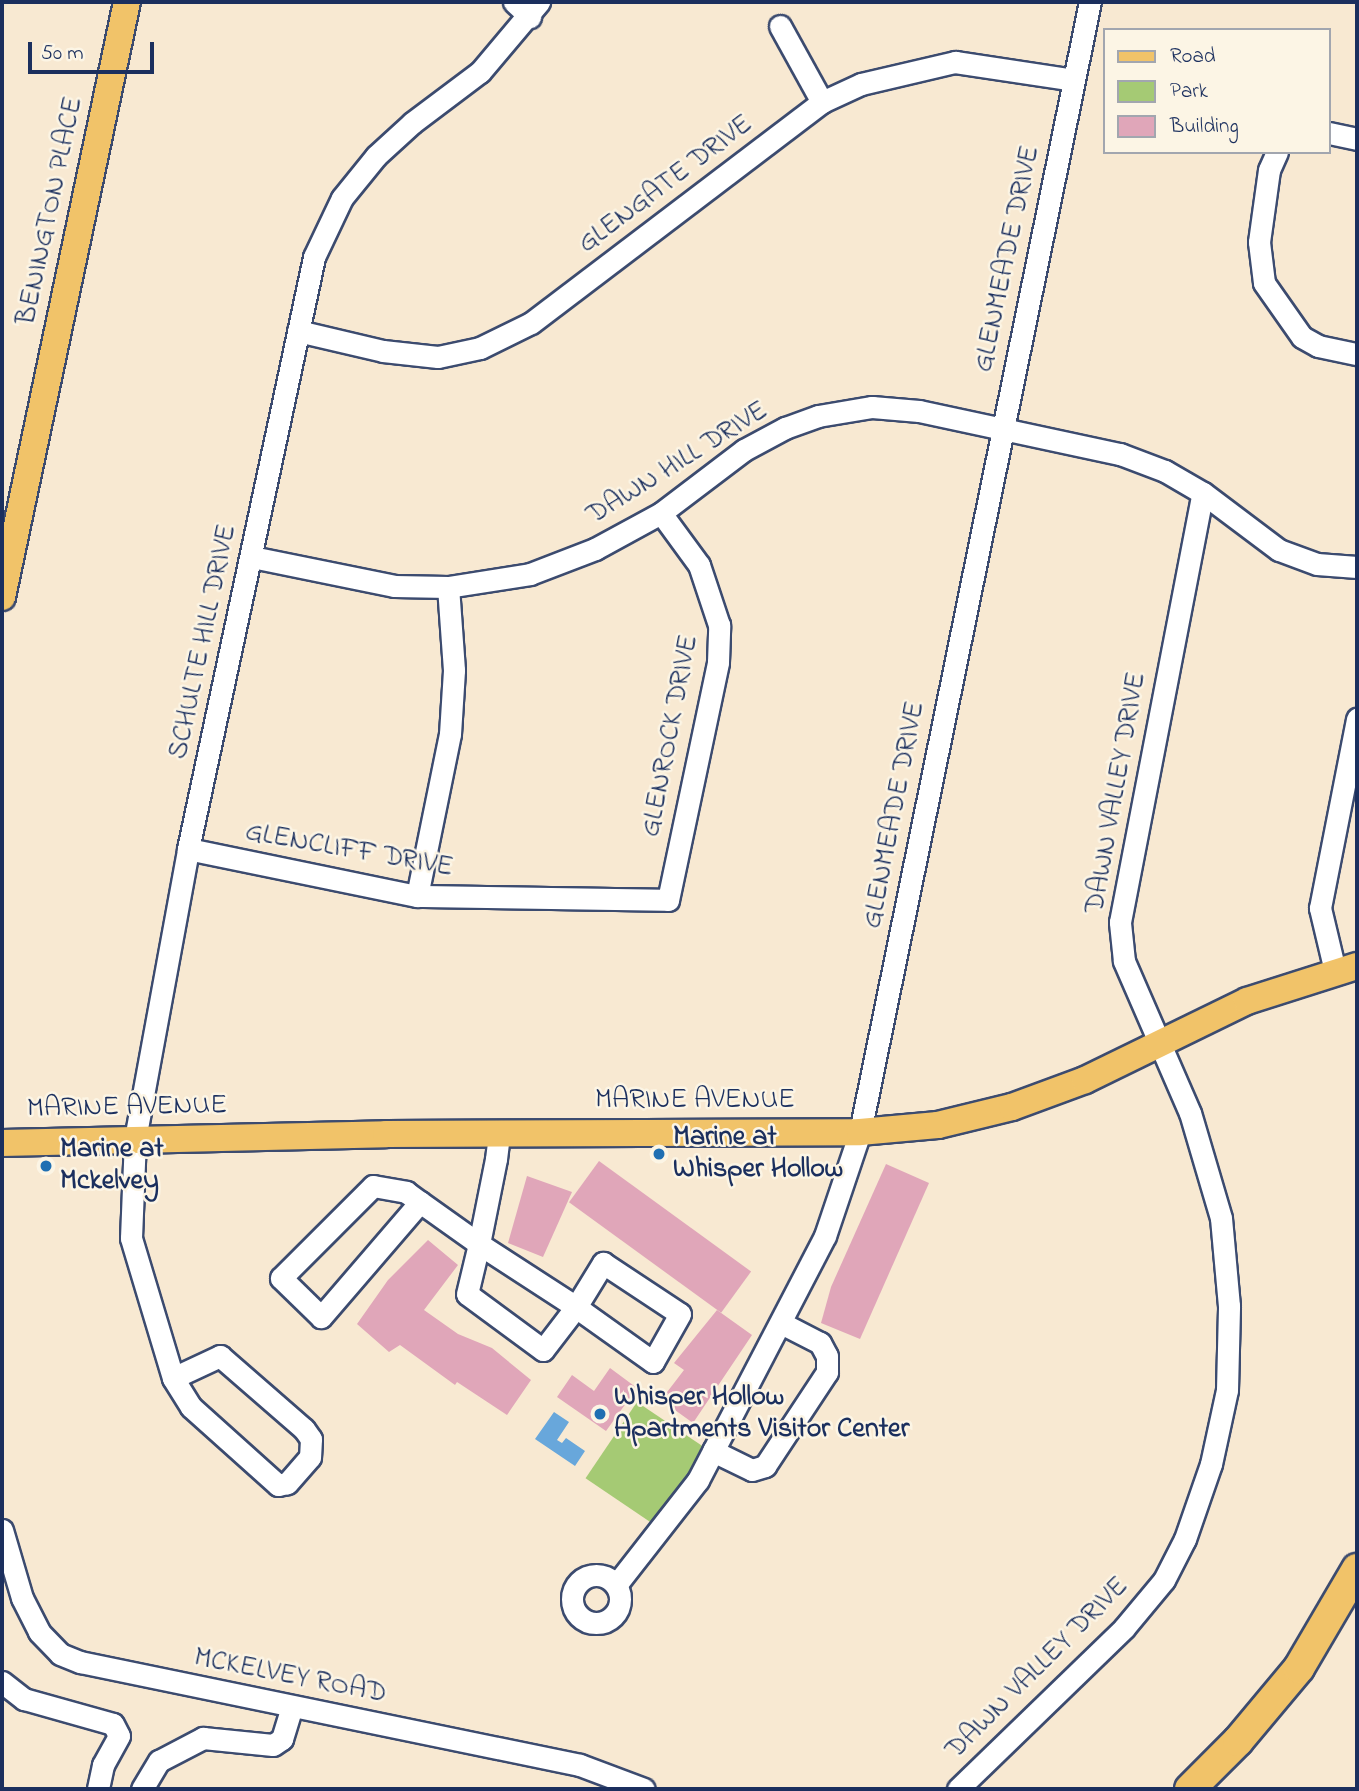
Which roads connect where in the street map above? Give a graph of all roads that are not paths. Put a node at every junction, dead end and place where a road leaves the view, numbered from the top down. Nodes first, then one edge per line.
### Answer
1 (127, 2) edge
2 (514, 2) edge
3 (1090, 2) edge
4 (535, 9) edge
5 (780, 26) dead end
6 (1074, 80) junction
7 (822, 102) junction
8 (1331, 133) edge
9 (1357, 139) edge
10 (1276, 154) edge
11 (298, 331) junction
12 (1357, 354) edge
13 (1002, 430) junction
14 (1203, 494) junction
15 (661, 513) junction
16 (252, 557) junction
17 (1357, 567) edge
18 (448, 587) junction
19 (2, 597) edge
20 (1357, 719) edge
21 (188, 849) junction
22 (417, 896) junction
23 (668, 900) joint
24 (1346, 969) edge
25 (1156, 1041) junction
26 (860, 1132) junction
27 (499, 1133) junction
28 (135, 1139) junction
29 (6, 1141) edge
30 (420, 1202) junction
31 (479, 1244) junction
32 (576, 1307) junction
33 (782, 1323) junction
34 (173, 1378) junction
35 (713, 1451) junction
36 (2, 1530) edge
37 (1357, 1569) edge
38 (616, 1585) dead end
39 (12, 1600) edge
40 (2, 1682) edge
41 (292, 1706) junction
42 (98, 1789) edge
43 (142, 1789) edge
44 (644, 1789) edge
45 (958, 1789) edge
46 (1190, 1789) edge

1 - 19 main road, BENINGTON PLACE
2 - 4 street
3 - 6 street, GLENMEADE DRIVE
4 - 11 street, SCHULTE HILL DRIVE
5 - 7 street
6 - 7 street, GLENGATE DRIVE
6 - 13 street, GLENMEADE DRIVE
7 - 11 street, GLENGATE DRIVE
8 - 9 street
10 - 12 street
11 - 16 street, SCHULTE HILL DRIVE
13 - 14 street, DAWN HILL DRIVE
13 - 15 street, DAWN HILL DRIVE
13 - 26 street, GLENMEADE DRIVE
14 - 17 street, DAWN HILL DRIVE
14 - 25 street, DAWN VALLEY DRIVE
15 - 18 street, DAWN HILL DRIVE
15 - 23 street, GLENROCK DRIVE
16 - 18 street, DAWN HILL DRIVE
16 - 21 street, SCHULTE HILL DRIVE
18 - 22 street
20 - 24 street
21 - 22 street, GLENCLIFF DRIVE
21 - 28 street, SCHULTE HILL DRIVE
22 - 23 street, GLENCLIFF DRIVE
24 - 25 main road, MARINE AVENUE
25 - 26 main road, MARINE AVENUE
25 - 45 street, DAWN VALLEY DRIVE
26 - 27 main road, MARINE AVENUE
26 - 33 street, GLENMEADE DRIVE
27 - 28 main road, MARINE AVENUE
27 - 31 street
28 - 29 main road, MARINE AVENUE
28 - 34 street, SCHULTE HILL DRIVE
30 - 30 street
30 - 31 street
31 - 32 street
31 - 32 street
32 - 32 street
33 - 35 street, GLENMEADE DRIVE
33 - 35 street
34 - 34 street, SCHULTE HILL DRIVE
35 - 38 street, GLENMEADE DRIVE
36 - 39 street, MCKELVEY ROAD
37 - 46 highway
39 - 41 street, MCKELVEY ROAD
40 - 42 street
41 - 43 street
41 - 44 street, MCKELVEY ROAD

